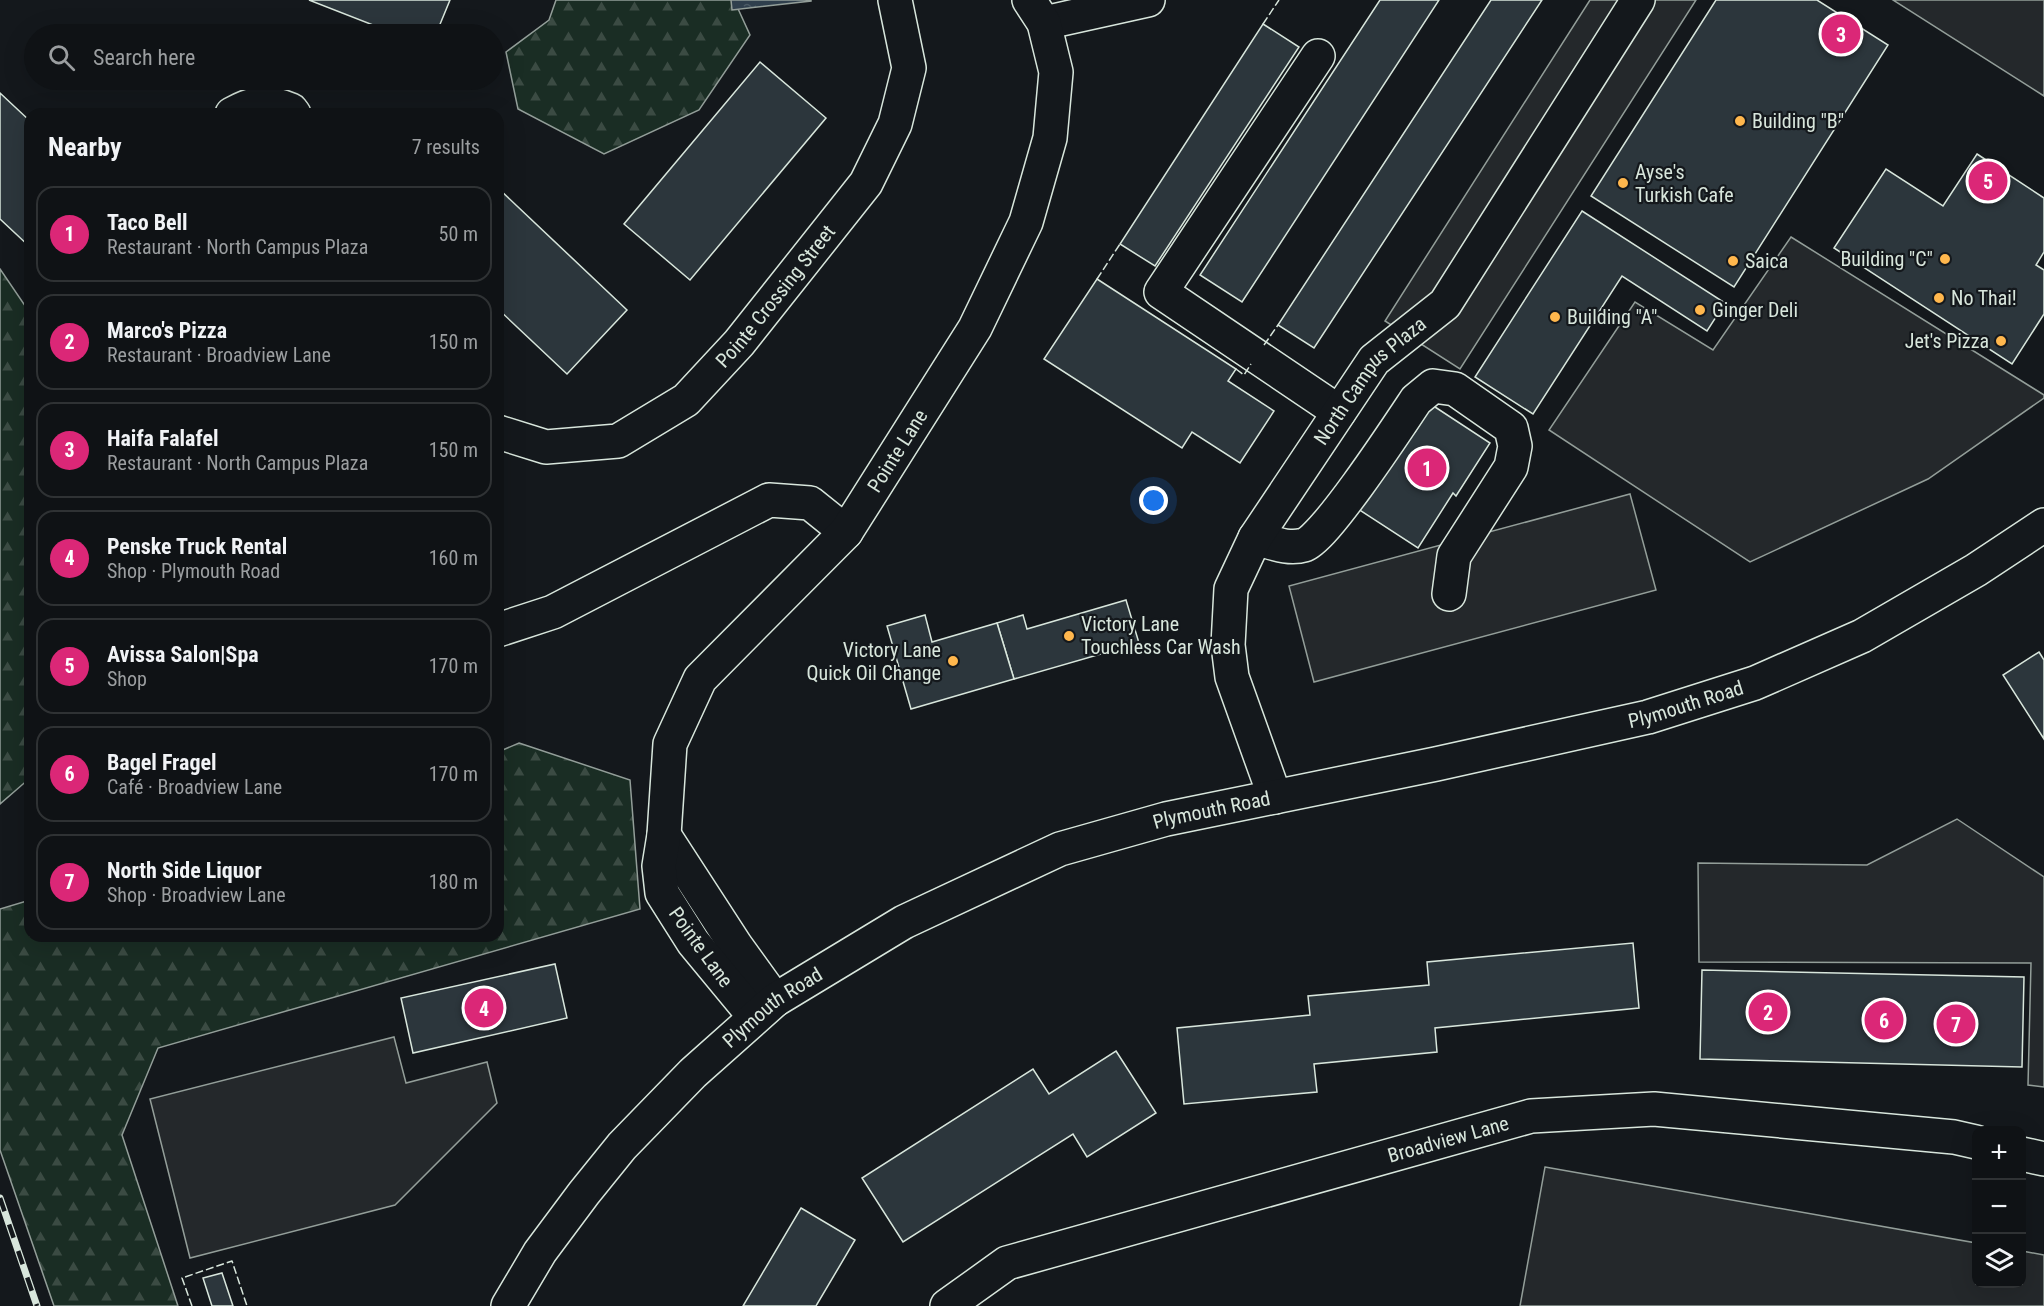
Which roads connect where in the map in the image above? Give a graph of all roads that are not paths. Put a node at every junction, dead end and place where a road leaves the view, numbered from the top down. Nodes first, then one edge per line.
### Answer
1 (895, 0) edge
2 (1148, 0) edge
3 (1638, 0) edge
4 (1037, 11) edge
5 (1318, 56) dead end
6 (243, 108) edge
7 (286, 108) edge
8 (1339, 412) junction
9 (504, 434) edge
10 (2044, 525) edge
11 (846, 531) junction
12 (1255, 538) junction
13 (1449, 594) dead end
14 (504, 628) edge
15 (1275, 797) junction
16 (765, 1009) junction
17 (1972, 1141) edge
18 (2026, 1155) edge
19 (2044, 1159) edge
20 (508, 1306) edge
21 (947, 1306) edge

1 - 9 street, Pointe Crossing Street
2 - 4 street, Pointe Lane
3 - 8 street, North Campus Plaza
4 - 11 street, Pointe Lane
5 - 8 street
6 - 7 street
8 - 12 street, North Campus Plaza
10 - 15 street, Plymouth Road
11 - 14 street
11 - 16 street, Pointe Lane
12 - 13 street
12 - 15 street, North Campus Plaza
15 - 16 street, Plymouth Road
16 - 20 street, Plymouth Road
17 - 21 street, Broadview Lane
18 - 19 street

